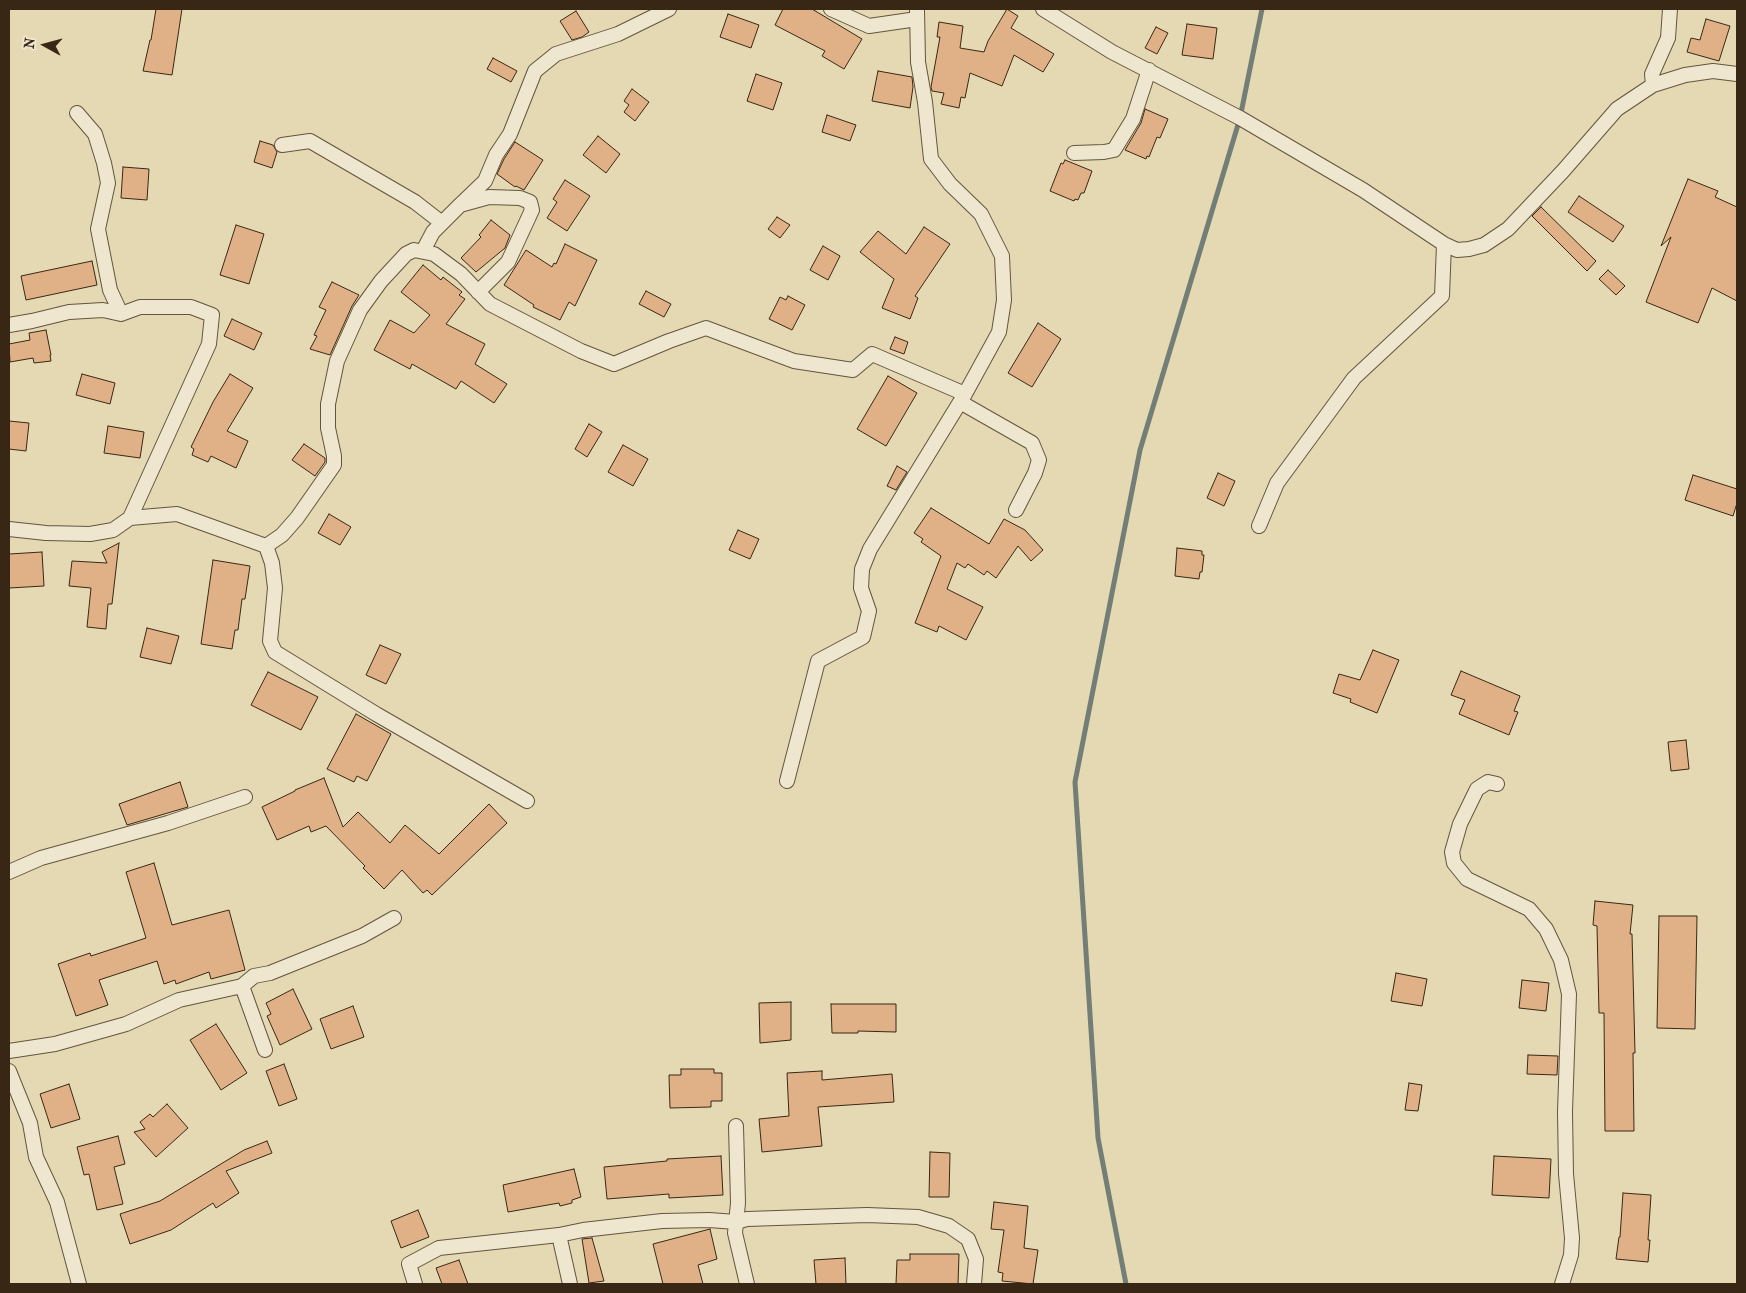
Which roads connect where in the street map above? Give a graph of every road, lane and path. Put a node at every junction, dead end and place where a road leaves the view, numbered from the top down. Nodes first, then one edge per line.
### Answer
1 (669, 9) edge
2 (831, 9) edge
3 (1043, 9) edge
4 (1670, 9) edge
5 (917, 14) edge
6 (1149, 70) junction
7 (1737, 74) edge
8 (1654, 85) junction
9 (77, 113) dead end
10 (282, 145) dead end
11 (1074, 153) dead end
12 (460, 205) junction
13 (442, 223) junction
14 (1444, 244) junction
15 (423, 251) junction
16 (478, 292) junction
17 (121, 314) junction
18 (9, 325) edge
19 (963, 398) junction
20 (1016, 510) dead end
21 (130, 518) junction
22 (1259, 526) dead end
23 (9, 530) edge
24 (266, 546) junction
25 (787, 780) dead end
26 (1497, 784) dead end
27 (245, 796) dead end
28 (527, 801) dead end
29 (9, 872) edge
30 (394, 918) dead end
31 (242, 986) junction
32 (265, 1050) dead end
33 (9, 1051) edge
34 (9, 1071) edge
35 (736, 1126) dead end
36 (736, 1222) junction
37 (559, 1235) junction
38 (79, 1284) edge
39 (416, 1284) edge
40 (570, 1284) edge
41 (747, 1284) edge
42 (974, 1284) edge
43 (1562, 1284) edge

1 - 12 street
2 - 5 street
3 - 6 street
4 - 8 street
5 - 19 street
6 - 11 street
6 - 14 street
7 - 8 street
8 - 14 street
9 - 17 street
10 - 13 street
12 - 13 street
12 - 16 street
13 - 15 street
14 - 22 street
15 - 16 street
15 - 24 street
16 - 19 street
17 - 18 street
17 - 21 street
19 - 20 street
19 - 25 street
21 - 23 street
21 - 24 street
24 - 28 street
26 - 43 street
27 - 29 street
30 - 31 street
31 - 32 street
31 - 33 street
34 - 38 street
35 - 36 street
36 - 37 street
36 - 41 street
36 - 42 street
37 - 39 street
37 - 40 street

